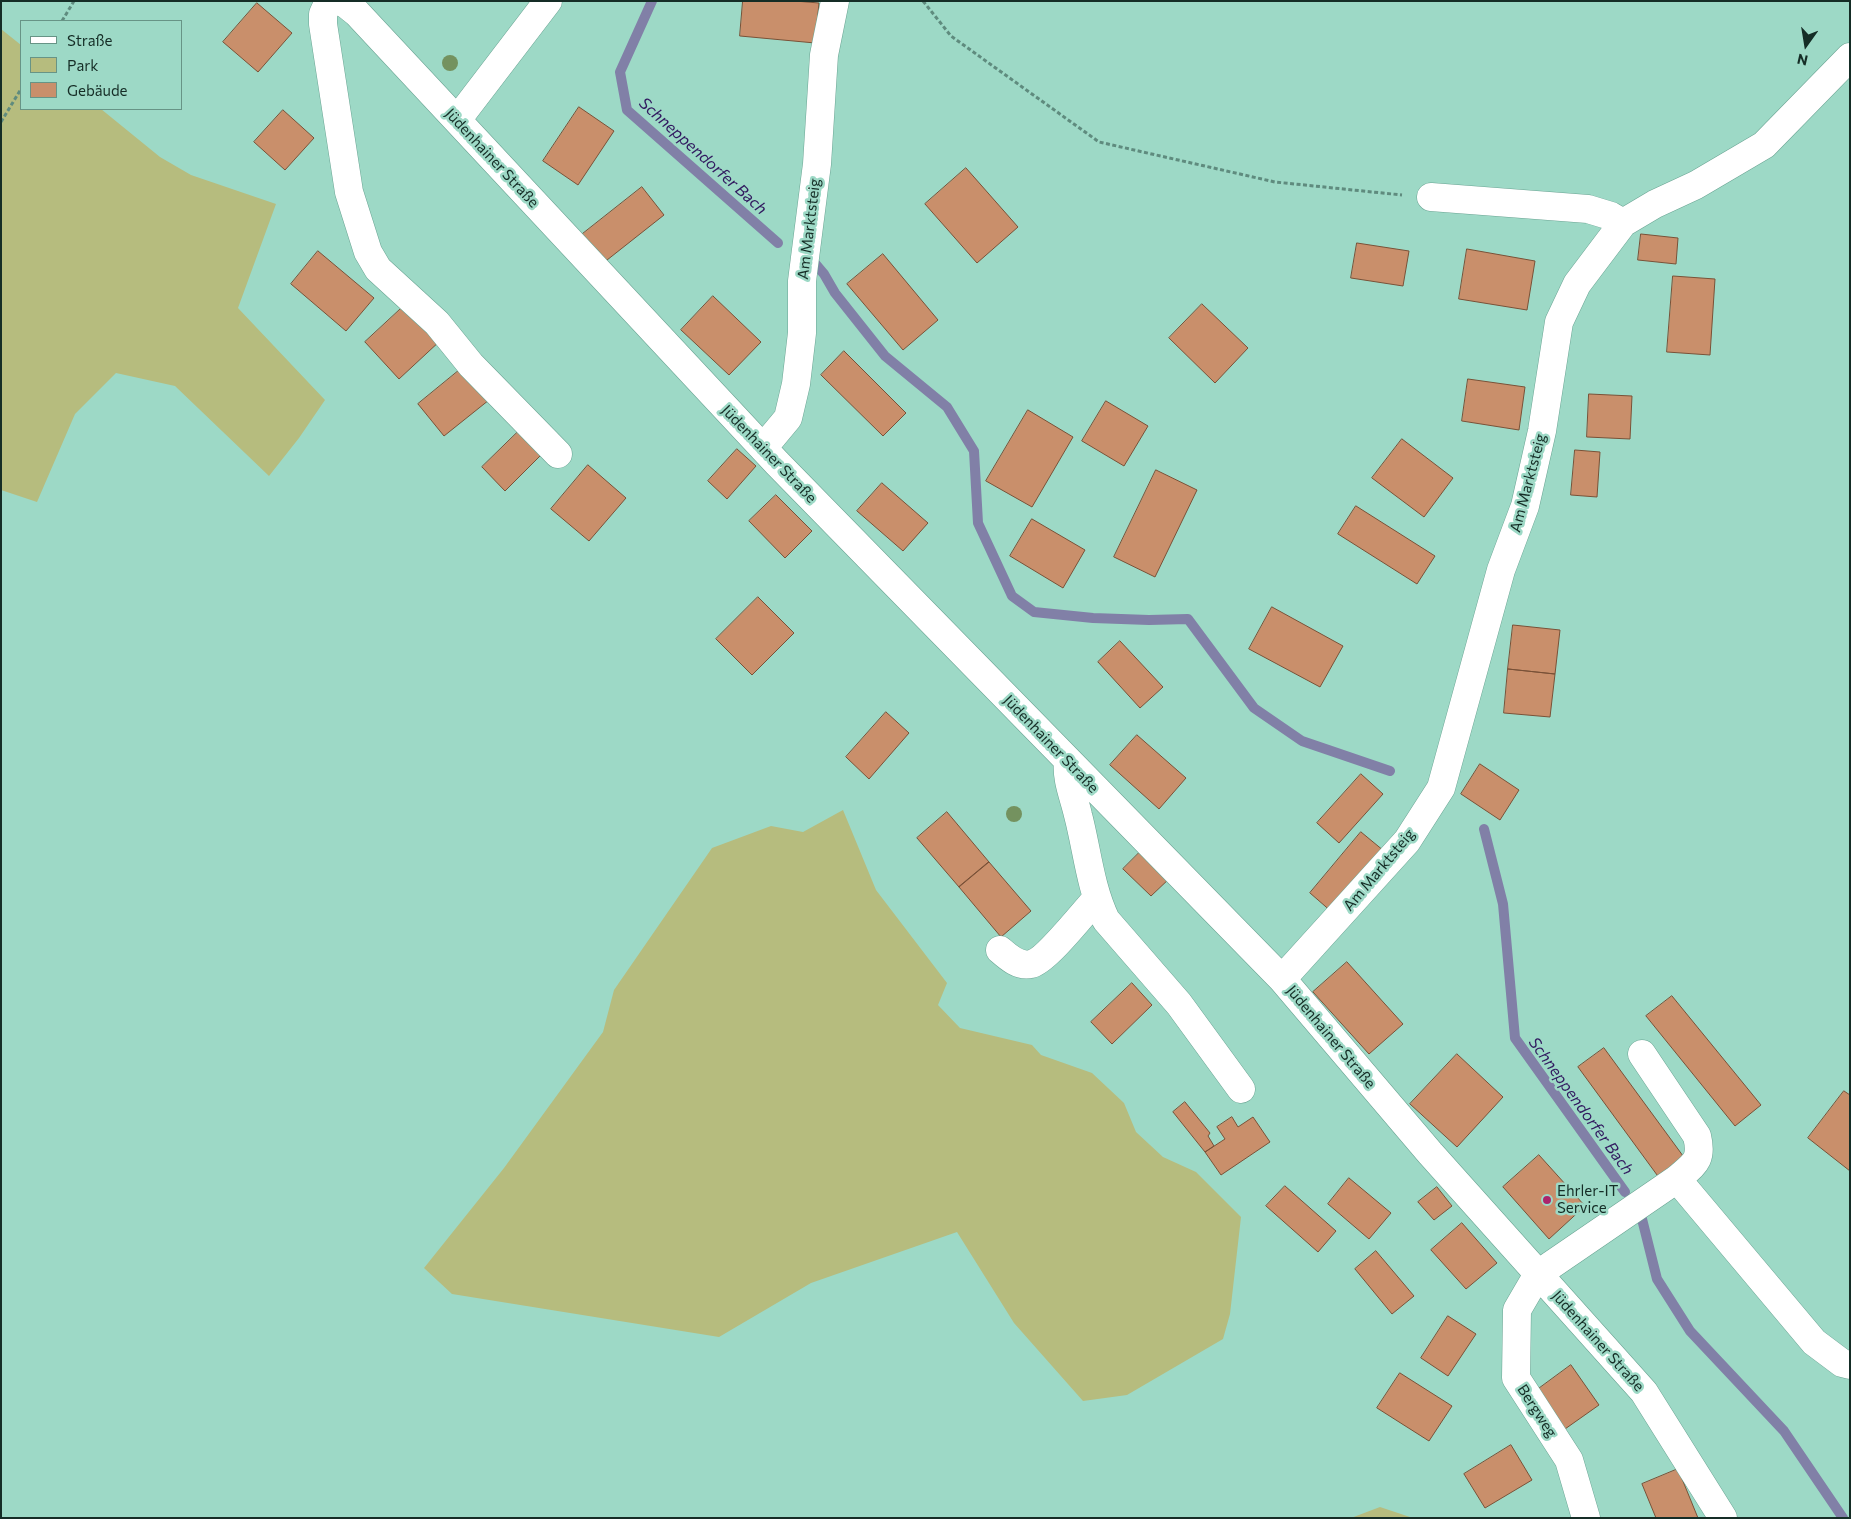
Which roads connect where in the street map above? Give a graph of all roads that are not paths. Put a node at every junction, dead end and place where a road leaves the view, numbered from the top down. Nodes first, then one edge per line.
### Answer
1 (329, 1) edge
2 (548, 1) edge
3 (835, 1) edge
4 (356, 5) edge
5 (1850, 57) edge
6 (457, 120) junction
7 (1431, 197) road end
8 (1623, 224) junction
9 (763, 448) junction
10 (558, 454) dead end
11 (1068, 762) junction
12 (1097, 898) junction
13 (1000, 950) dead end
14 (1282, 979) junction
15 (1642, 1054) dead end
16 (1241, 1090) dead end
17 (1677, 1180) junction
18 (1538, 1274) junction
19 (1850, 1365) edge
20 (1586, 1518) edge
21 (1722, 1518) edge

1 - 10 street
2 - 6 street
3 - 9 street, Am Marktsteig
4 - 6 street, Jüdenhainer Straße
5 - 8 street, Am Marktsteig
6 - 9 street, Jüdenhainer Straße
7 - 8 street
8 - 14 street, Am Marktsteig
9 - 11 street, Jüdenhainer Straße
11 - 12 street
11 - 14 street, Jüdenhainer Straße
12 - 13 street
12 - 16 street
14 - 18 street, Jüdenhainer Straße
15 - 17 street
17 - 18 street
17 - 19 street
18 - 20 street, Bergweg
18 - 21 street, Jüdenhainer Straße

